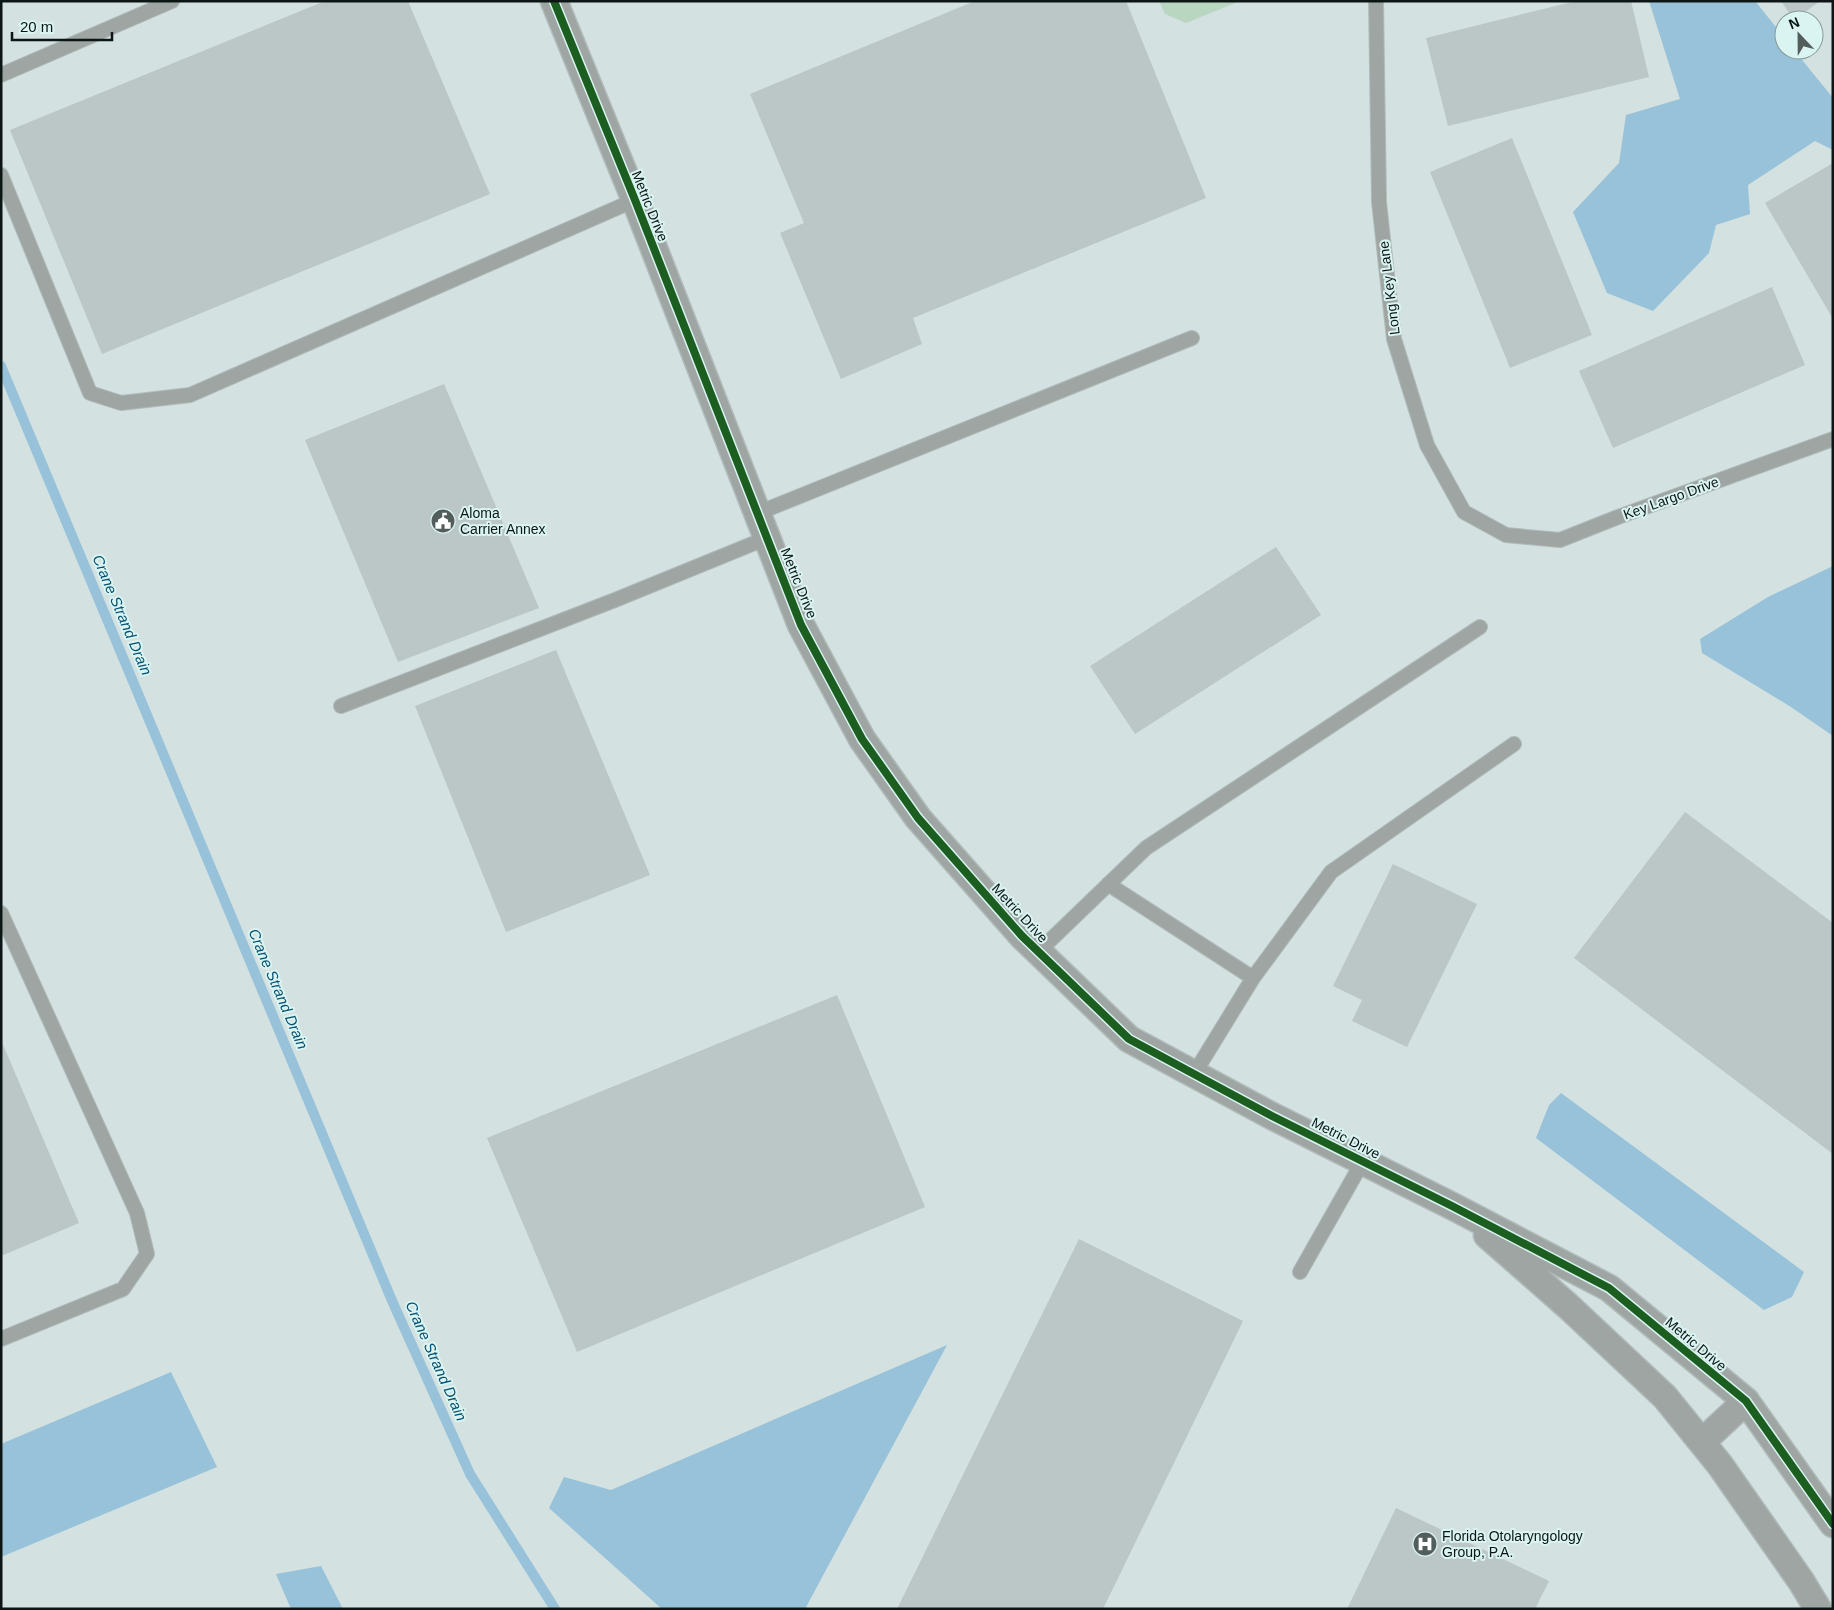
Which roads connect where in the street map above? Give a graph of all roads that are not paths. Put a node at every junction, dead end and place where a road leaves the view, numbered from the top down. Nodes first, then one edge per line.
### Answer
1 (172, 1) edge
2 (554, 1) edge
3 (1376, 1) edge
4 (1, 75) edge
5 (1, 175) edge
6 (635, 200) junction
7 (1192, 338) dead end
8 (1833, 439) edge
9 (758, 514) junction
10 (1506, 535) joint
11 (767, 538) junction
12 (1480, 628) dead end
13 (340, 706) dead end
14 (1514, 744) dead end
15 (1108, 884) junction
16 (1, 914) edge
17 (1038, 952) junction
18 (1253, 978) junction
19 (1194, 1074) junction
20 (1363, 1161) junction
21 (1452, 1206) junction
22 (1300, 1272) dead end
23 (1, 1339) edge
24 (1746, 1401) junction
25 (1702, 1442) junction
26 (1833, 1524) edge
27 (1818, 1609) edge

1 - 4 lane
2 - 6 street, Metric Drive
3 - 10 lane, Long Key Lane
5 - 6 lane
6 - 9 street, Metric Drive
7 - 9 lane
8 - 10 lane, Key Largo Drive
9 - 11 street, Metric Drive
11 - 13 lane
11 - 17 street, Metric Drive
12 - 15 lane
14 - 18 lane
15 - 17 lane
15 - 18 lane
16 - 23 lane
17 - 19 street, Metric Drive
18 - 19 lane
19 - 20 street, Metric Drive
20 - 21 street, Metric Drive
20 - 22 lane
21 - 24 street, Metric Drive
21 - 25 street, Metric Drive
24 - 25 street
24 - 26 street, Metric Drive
25 - 27 street, Metric Drive

